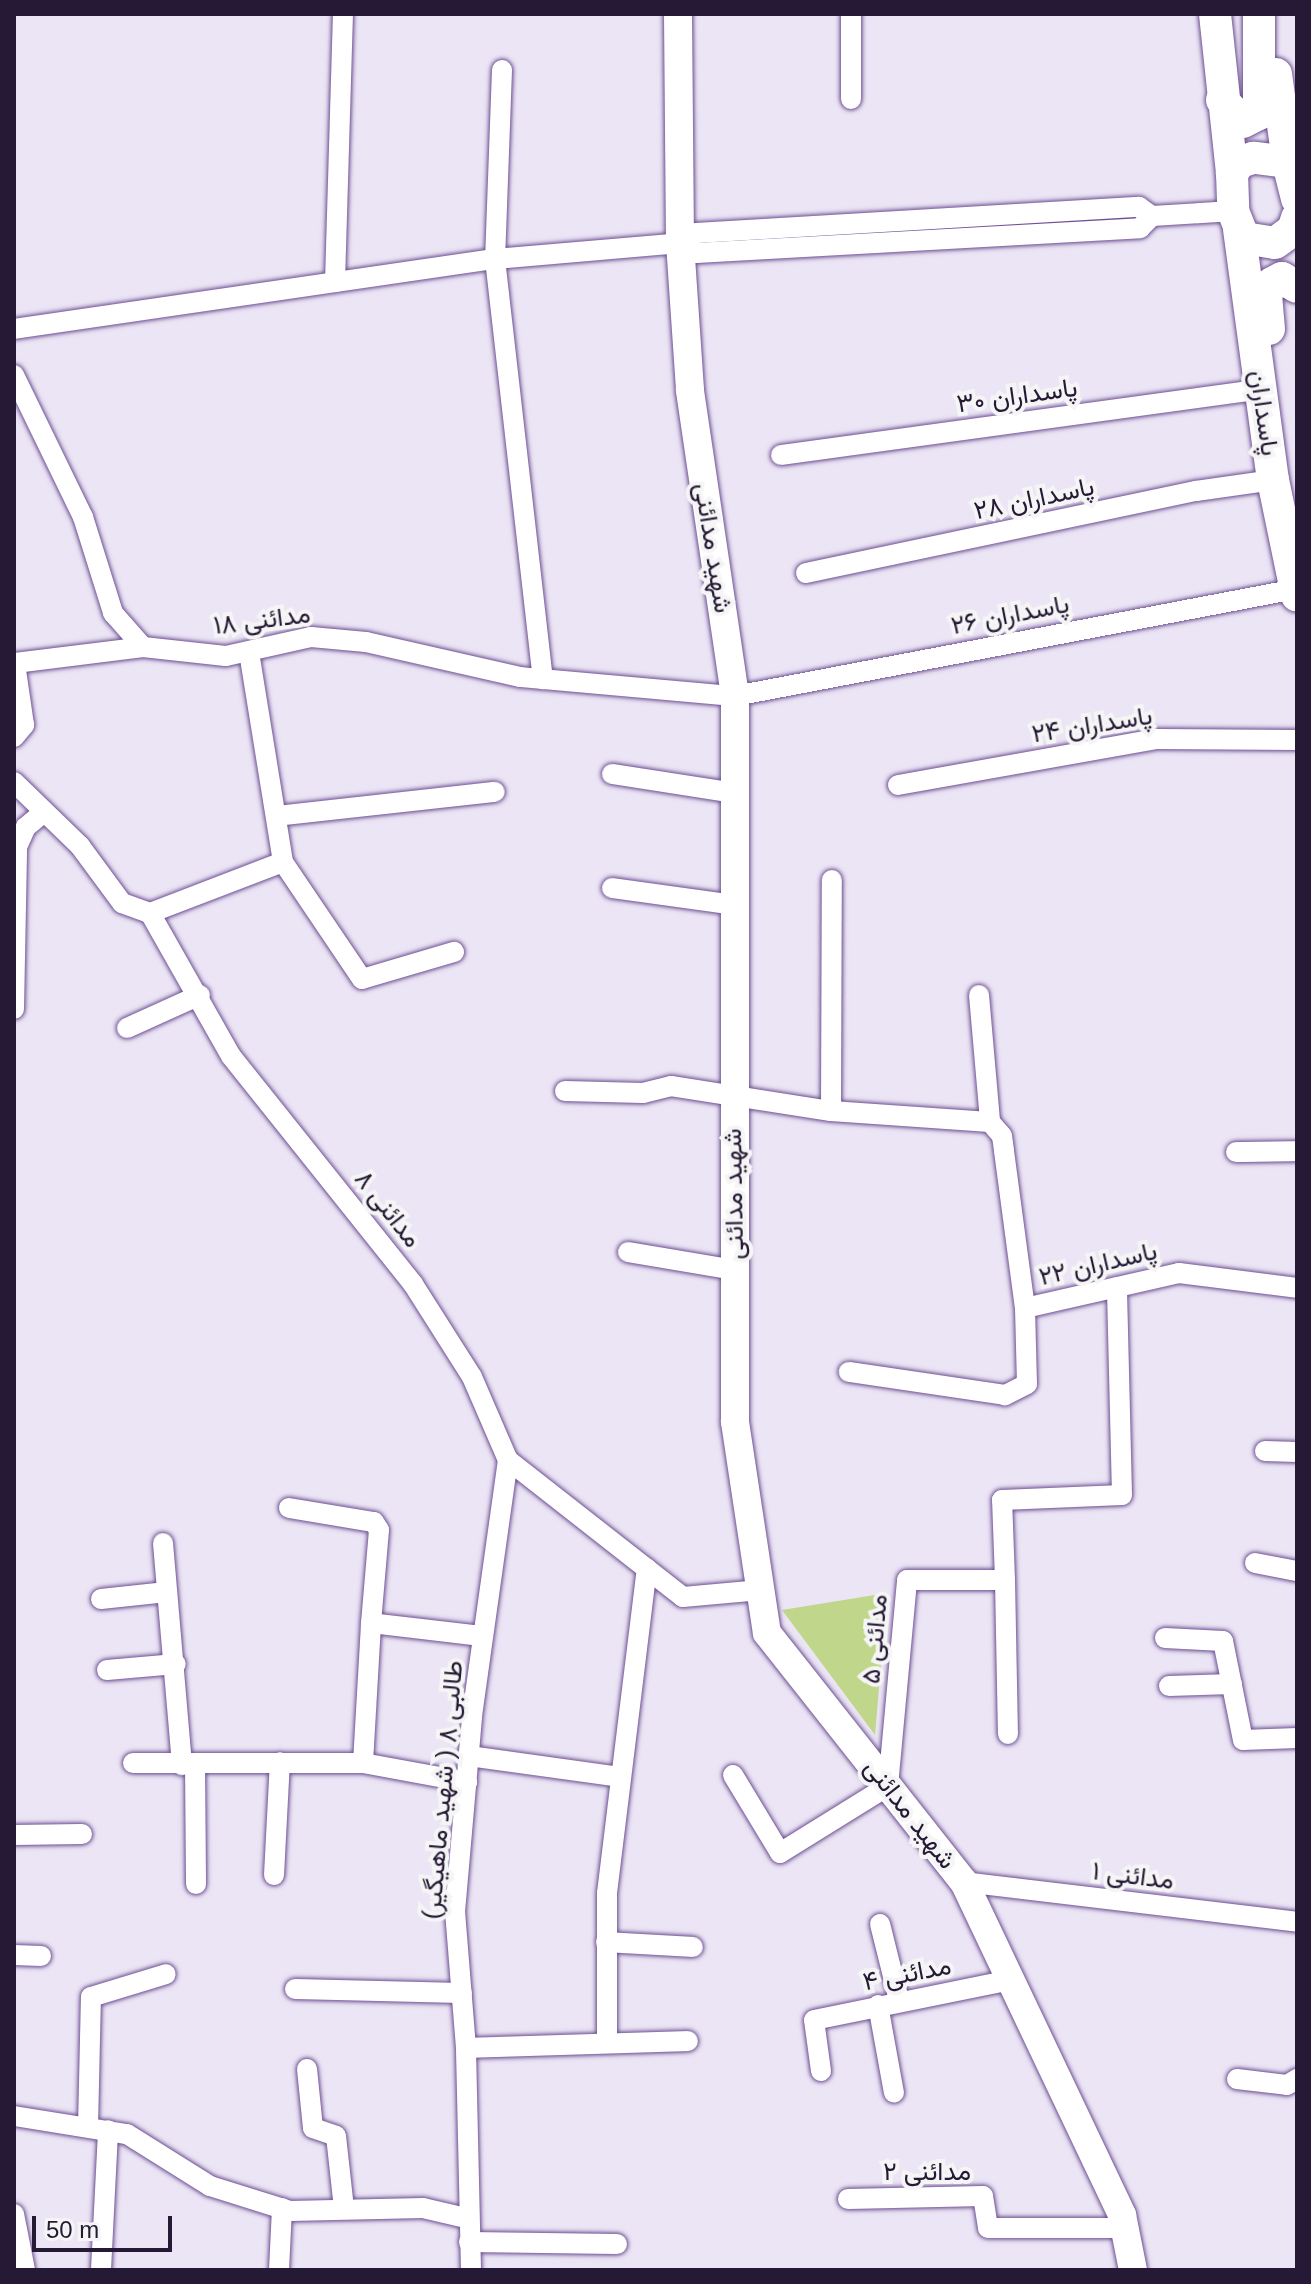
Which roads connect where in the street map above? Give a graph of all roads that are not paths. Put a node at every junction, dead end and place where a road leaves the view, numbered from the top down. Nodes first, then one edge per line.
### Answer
1 (343, 14) edge
2 (678, 14) edge
3 (851, 14) edge
4 (1215, 14) edge
5 (1259, 14) edge
6 (1269, 14) edge
7 (502, 70) dead end
8 (851, 99) dead end
9 (1222, 100) junction
10 (1288, 162) junction
11 (1232, 173) junction
12 (1236, 220) junction
13 (1297, 220) edge
14 (680, 243) junction
15 (495, 259) junction
16 (335, 282) junction
17 (1297, 287) edge
18 (14, 329) edge
19 (14, 375) edge
20 (1261, 389) junction
21 (781, 455) dead end
22 (1271, 469) junction
23 (806, 573) dead end
24 (1296, 593) edge
25 (143, 647) junction
26 (249, 653) junction
27 (543, 679) junction
28 (735, 696) junction
29 (14, 737) edge
30 (1297, 740) edge
31 (612, 774) dead end
32 (14, 782) edge
33 (898, 785) dead end
34 (495, 792) dead end
35 (735, 793) junction
36 (44, 812) junction
37 (276, 816) junction
38 (283, 862) junction
39 (832, 880) dead end
40 (612, 888) dead end
41 (735, 905) junction
42 (150, 913) junction
43 (454, 952) dead end
44 (200, 995) junction
45 (979, 995) dead end
46 (14, 1009) edge
47 (127, 1028) dead end
48 (565, 1091) dead end
49 (733, 1096) junction
50 (831, 1111) junction
51 (990, 1122) junction
52 (1297, 1151) edge
53 (1236, 1152) dead end
54 (628, 1252) dead end
55 (734, 1270) junction
56 (1117, 1287) junction
57 (1297, 1288) edge
58 (1025, 1308) junction
59 (849, 1372) dead end
60 (1265, 1451) dead end
61 (1297, 1452) edge
62 (508, 1460) junction
63 (289, 1508) dead end
64 (163, 1543) dead end
65 (1255, 1563) dead end
66 (647, 1568) junction
67 (1297, 1571) edge
68 (1005, 1580) junction
69 (761, 1590) junction
70 (167, 1592) junction
71 (101, 1599) dead end
72 (371, 1623) junction
73 (482, 1636) junction
74 (1165, 1638) dead end
75 (176, 1664) junction
76 (107, 1670) dead end
77 (1232, 1684) junction
78 (1169, 1686) dead end
79 (1008, 1734) dead end
80 (1297, 1738) edge
81 (469, 1756) junction
82 (280, 1762) junction
83 (133, 1763) dead end
84 (363, 1763) junction
85 (188, 1765) junction
86 (733, 1775) dead end
87 (620, 1777) junction
88 (467, 1782) junction
89 (888, 1786) junction
90 (82, 1834) dead end
91 (14, 1835) edge
92 (274, 1875) dead end
93 (964, 1882) junction
94 (196, 1884) dead end
95 (1297, 1922) edge
96 (880, 1924) dead end
97 (606, 1942) junction
98 (693, 1947) dead end
99 (14, 1955) edge
100 (41, 1956) dead end
101 (166, 1974) dead end
102 (1010, 1980) junction
103 (295, 1989) dead end
104 (462, 1993) junction
105 (899, 2000) junction
106 (878, 2005) junction
107 (607, 2041) junction
108 (688, 2041) dead end
109 (466, 2048) junction
110 (307, 2069) dead end
111 (821, 2071) dead end
112 (1237, 2079) dead end
113 (1297, 2079) edge
114 (894, 2093) dead end
115 (14, 2116) edge
116 (98, 2128) junction
117 (848, 2199) dead end
118 (282, 2208) junction
119 (344, 2209) junction
120 (466, 2218) junction
121 (16, 2221) edge
122 (1125, 2228) junction
123 (469, 2242) junction
124 (617, 2244) dead end
125 (25, 2270) edge
126 (101, 2270) edge
127 (279, 2270) edge
128 (471, 2270) edge
129 (1133, 2270) edge

1 - 16 street
2 - 14 street, شهید مدائنی
3 - 8 street
4 - 9 main road
5 - 9 main road
6 - 10 main road
7 - 15 street
9 - 11 main road
10 - 11 main road
10 - 13 main road
11 - 12 main road
12 - 13 main road
12 - 14 street
12 - 20 main road, پاسداران
14 - 15 street
14 - 28 street, شهید مدائنی
15 - 16 street
15 - 27 street
16 - 18 street
17 - 22 main road
19 - 25 street
20 - 21 street, پاسداران ۳۰
20 - 22 main road, پاسداران
22 - 23 street, پاسداران ۲۸
22 - 24 main road, پاسداران
24 - 28 street, پاسداران ۲۶
25 - 26 street, مدائنی ۱۸
25 - 29 street, مدائنی ۱۸
26 - 27 street, مدائنی ۱۸
26 - 37 street
27 - 28 street, مدائنی ۱۸
28 - 35 street, شهید مدائنی
30 - 33 street, پاسداران ۲۴
31 - 35 street
32 - 36 street
34 - 37 street
35 - 41 street, شهید مدائنی
36 - 42 street
36 - 46 street
37 - 38 street
38 - 42 street
38 - 43 street
39 - 50 street
40 - 41 street
41 - 49 street, شهید مدائنی
42 - 44 street, مدائنی ۸
44 - 47 street
44 - 62 street, مدائنی ۸
45 - 51 street
48 - 49 street
49 - 50 street
49 - 55 street, شهید مدائنی
50 - 51 street
51 - 58 street
52 - 53 street
54 - 55 street
55 - 69 street, شهید مدائنی
56 - 57 street, پاسداران ۲۲
56 - 58 street, پاسداران ۲۲
56 - 68 street
58 - 59 street, پاسداران ۲۲
60 - 61 street
62 - 66 street, مدائنی ۸
62 - 73 street, طالبی ۸ ( شهید ماهیگیر)
63 - 72 street
64 - 70 street
65 - 67 street
66 - 69 street, مدائنی ۸
66 - 87 street
68 - 79 street
68 - 89 street, مدائنی ۵
69 - 89 street, شهید مدائنی
70 - 71 street
70 - 75 street
72 - 73 street
72 - 84 street
73 - 81 street, طالبی ۸ ( شهید ماهیگیر)
74 - 77 street
75 - 76 street
75 - 85 street
77 - 78 street
77 - 80 street
81 - 87 street
81 - 88 street, طالبی ۸ ( شهید ماهیگیر)
82 - 84 street
82 - 85 street
82 - 92 street
83 - 85 street
84 - 88 street
85 - 94 street
86 - 89 street
87 - 97 street
88 - 104 street, طالبی ۸ ( شهید ماهیگیر)
89 - 93 street, شهید مدائنی
90 - 91 street
93 - 95 street, مدائنی ۱
93 - 102 street, شهید مدائنی
96 - 105 street
97 - 98 street
97 - 107 street
99 - 100 street
101 - 116 street
102 - 105 street, مدائنی ۴
102 - 122 street, شهید مدائنی
103 - 104 street
104 - 109 street, طالبی ۸ ( شهید ماهیگیر)
105 - 106 street, مدائنی ۴
106 - 111 street, مدائنی ۴
106 - 114 street
107 - 108 street
107 - 109 street
109 - 120 street, طالبی ۸ ( شهید ماهیگیر)
110 - 119 street
112 - 113 street
115 - 116 street
116 - 118 street
116 - 126 street
117 - 122 street, مدائنی ۲
118 - 119 street
118 - 127 street
119 - 120 street
120 - 123 street, طالبی ۸ ( شهید ماهیگیر)
121 - 125 street
122 - 129 street, شهید مدائنی
123 - 124 street
123 - 128 street, طالبی ۸ ( شهید ماهیگیر)

